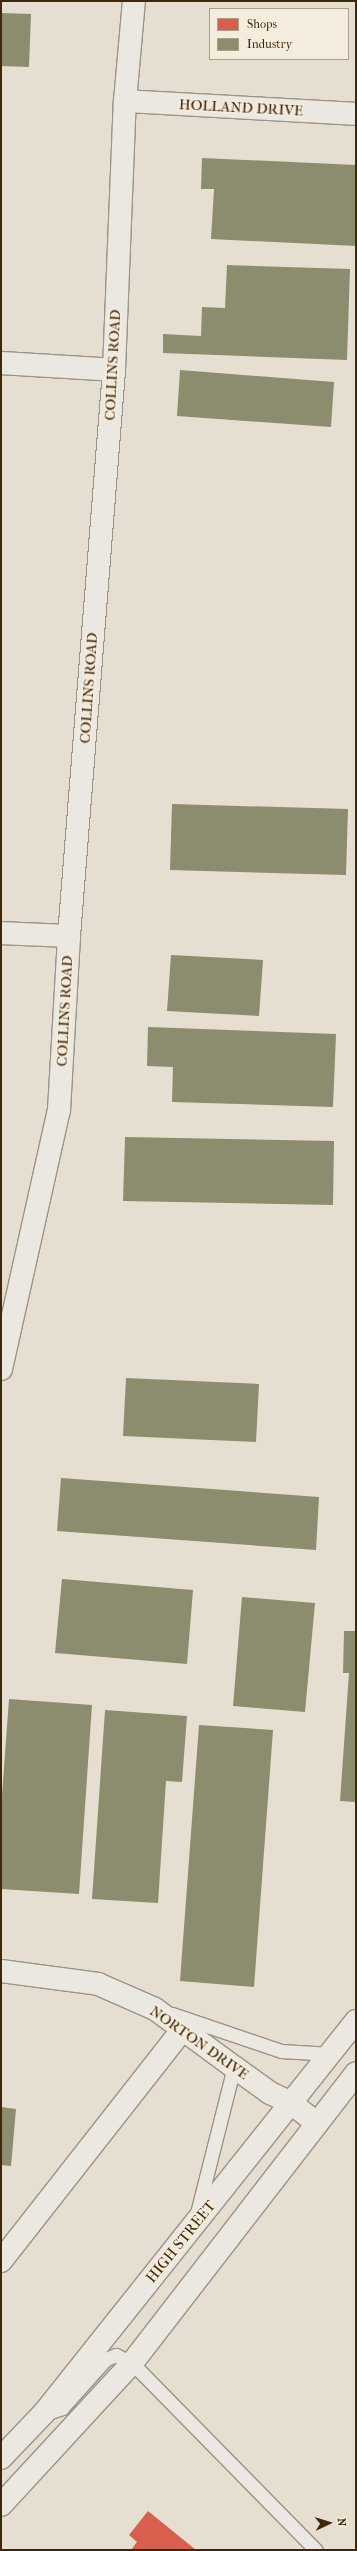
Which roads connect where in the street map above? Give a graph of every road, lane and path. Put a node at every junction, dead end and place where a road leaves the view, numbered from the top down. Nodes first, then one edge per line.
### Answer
1 (134, 1) edge
2 (125, 101) junction
3 (356, 114) edge
4 (1, 363) edge
5 (114, 370) junction
6 (1, 933) edge
7 (69, 936) junction
8 (1, 1369) edge
9 (1, 1971) edge
10 (155, 2009) junction
11 (356, 2021) edge
12 (183, 2029) junction
13 (331, 2054) junction
14 (234, 2067) junction
15 (356, 2073) edge
16 (291, 2103) junction
17 (317, 2123) junction
18 (193, 2228) junction
19 (1, 2261) edge
20 (132, 2363) junction
21 (44, 2413) junction
22 (1, 2458) edge
23 (1, 2505) edge
24 (316, 2550) edge

1 - 2 street, COLLINS ROAD
2 - 3 street, HOLLAND DRIVE
2 - 5 street, COLLINS ROAD
4 - 5 street
5 - 7 street, COLLINS ROAD
6 - 7 street
7 - 8 street, COLLINS ROAD
9 - 10 street, NORTON DRIVE
10 - 12 street, NORTON DRIVE
10 - 13 lane
11 - 13 street, HIGH STREET
12 - 14 street, NORTON DRIVE
12 - 19 street
13 - 16 street, HIGH STREET
14 - 16 street, NORTON DRIVE
14 - 18 lane
15 - 17 street
16 - 17 street, NORTON DRIVE
16 - 18 street, HIGH STREET
17 - 20 street
18 - 21 street, HIGH STREET
20 - 21 lane
20 - 23 street
20 - 24 lane
21 - 22 street, HIGH STREET

